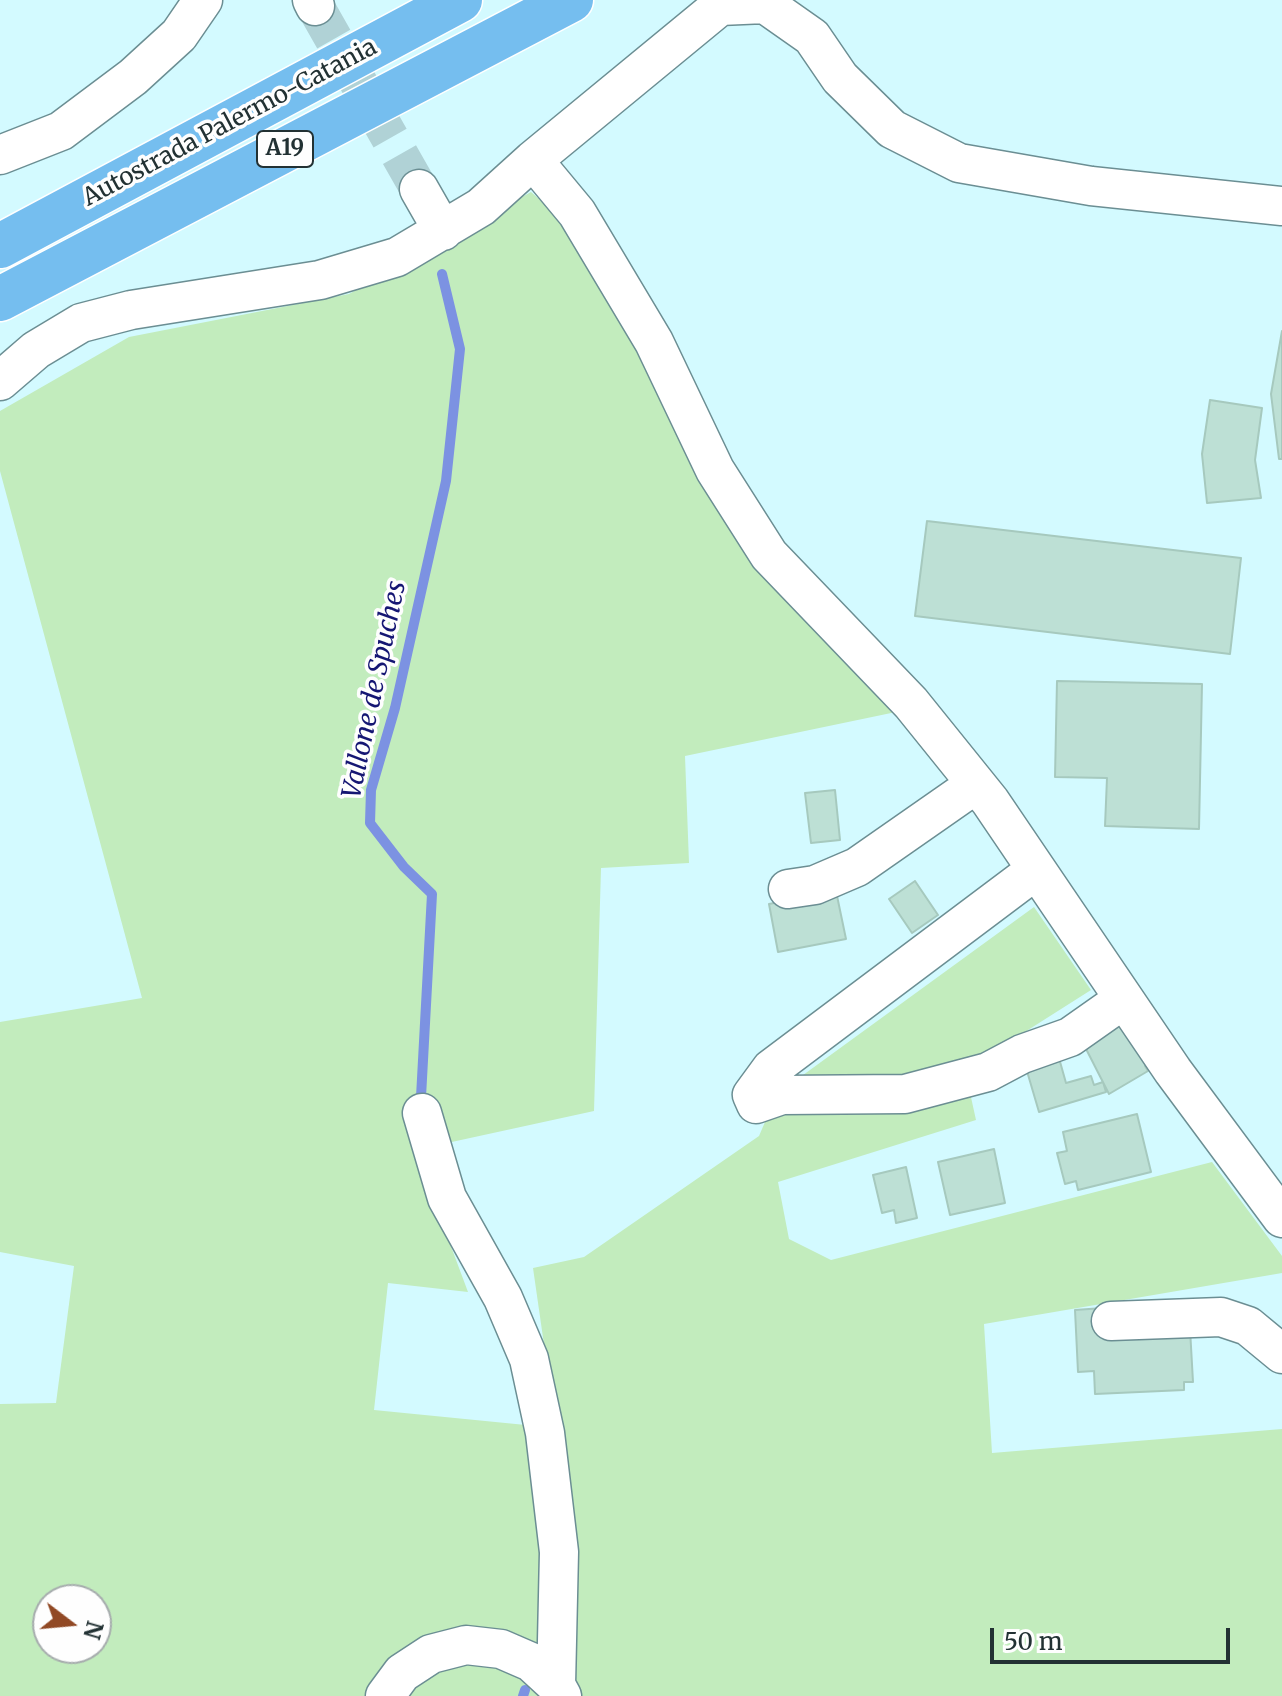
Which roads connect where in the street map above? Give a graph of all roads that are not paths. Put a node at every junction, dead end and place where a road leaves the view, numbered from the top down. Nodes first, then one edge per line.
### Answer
1 (203, 0) edge
2 (460, 0) edge
3 (571, 0) edge
4 (0, 155) edge
5 (533, 160) junction
6 (419, 189) tunnel mouth
7 (1282, 206) edge
8 (443, 231) junction
9 (0, 246) edge
10 (0, 299) edge
11 (0, 381) edge
12 (976, 784) junction
13 (1036, 870) junction
14 (788, 889) dead end
15 (1124, 999) junction
16 (422, 1113) dead end
17 (1282, 1218) edge
18 (1111, 1321) dead end
19 (1282, 1354) edge
20 (559, 1690) edge
21 (385, 1696) edge

1 - 4 street
2 - 9 highway, Autostrada Palermo-Catania / A19
3 - 10 highway, Autostrada Palermo-Catania / A19
5 - 7 street
5 - 8 street
5 - 12 street
6 - 8 street
8 - 11 street
12 - 13 street
12 - 14 street
13 - 15 street
13 - 15 street
15 - 17 street
16 - 20 street
18 - 19 street
20 - 21 street

